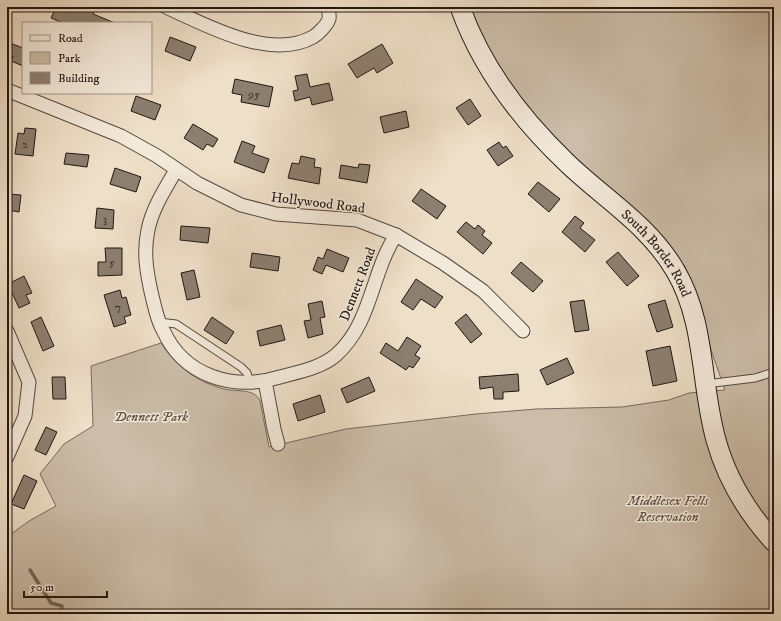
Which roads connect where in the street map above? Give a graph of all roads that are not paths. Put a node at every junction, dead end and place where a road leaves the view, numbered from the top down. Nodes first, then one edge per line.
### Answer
1 (166, 7) edge
2 (460, 7) edge
3 (328, 13) edge
4 (7, 90) edge
5 (176, 170) junction
6 (396, 235) junction
7 (159, 322) junction
8 (7, 331) edge
9 (522, 331) dead end
10 (774, 372) edge
11 (265, 381) junction
12 (250, 383) junction
13 (706, 384) junction
14 (278, 444) dead end
15 (7, 457) edge
16 (774, 542) edge

1 - 3 street
2 - 13 main road, South Border Road
4 - 5 street, Hollywood Road
5 - 6 street, Hollywood Road
5 - 7 street, Dennett Road
6 - 9 street, Hollywood Road
6 - 11 street, Dennett Road
7 - 12 lane
7 - 12 street, Dennett Road
8 - 15 street
10 - 13 lane
11 - 12 street, Dennett Road
11 - 14 street
13 - 16 main road, South Border Road

